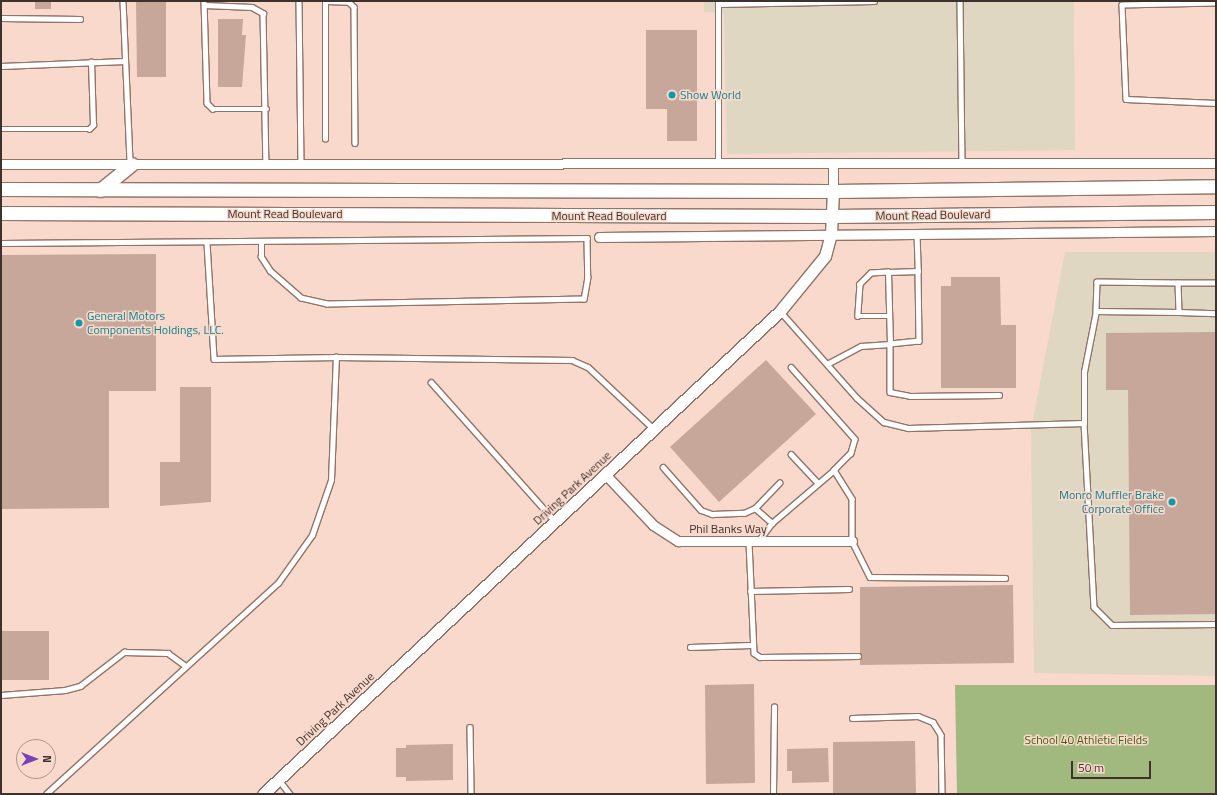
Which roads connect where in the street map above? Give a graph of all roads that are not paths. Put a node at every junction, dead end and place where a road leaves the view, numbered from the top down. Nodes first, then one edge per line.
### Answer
1 (123, 1) edge
2 (299, 1) edge
3 (874, 1) edge
4 (960, 1) edge
5 (204, 3) edge
6 (718, 3) edge
7 (1216, 3) edge
8 (1, 18) edge
9 (80, 19) dead end
10 (125, 61) junction
11 (91, 62) junction
12 (1, 66) edge
13 (1216, 103) edge
14 (266, 108) junction
15 (1, 129) edge
16 (325, 139) dead end
17 (355, 143) dead end
18 (1, 164) edge
19 (131, 164) junction
20 (266, 164) junction
21 (301, 164) junction
22 (1216, 164) edge
23 (718, 165) junction
24 (962, 165) junction
25 (833, 166) junction
26 (1216, 186) edge
27 (1, 189) edge
28 (100, 190) junction
29 (833, 191) junction
30 (1216, 212) edge
31 (1, 213) edge
32 (833, 216) junction
33 (1216, 231) edge
34 (917, 232) junction
35 (832, 234) junction
36 (599, 237) joint
37 (587, 238) junction
38 (1, 243) edge
39 (207, 243) junction
40 (261, 243) junction
41 (918, 271) junction
42 (888, 272) junction
43 (1178, 283) junction
44 (1216, 283) edge
45 (780, 311) junction
46 (1096, 311) junction
47 (1179, 312) junction
48 (1216, 312) edge
49 (889, 316) junction
50 (890, 344) junction
51 (336, 357) junction
52 (827, 364) junction
53 (791, 366) dead end
54 (431, 382) dead end
55 (999, 395) dead end
56 (1084, 423) junction
57 (654, 429) junction
58 (791, 454) dead end
59 (663, 467) dead end
60 (834, 470) junction
61 (606, 474) junction
62 (779, 483) dead end
63 (818, 483) junction
64 (755, 508) junction
65 (555, 521) junction
66 (772, 523) junction
67 (852, 541) junction
68 (753, 542) junction
69 (1005, 578) dead end
70 (849, 589) dead end
71 (750, 591) junction
72 (1216, 624) edge
73 (751, 645) junction
74 (690, 647) dead end
75 (858, 656) dead end
76 (186, 666) junction
77 (1, 695) edge
78 (774, 707) dead end
79 (852, 718) dead end
80 (470, 727) dead end
81 (278, 780) junction
82 (46, 794) edge
83 (263, 794) edge
84 (290, 794) edge
85 (471, 794) edge
86 (773, 794) edge
87 (942, 794) edge

1 - 10 lane
2 - 21 lane
3 - 6 lane
4 - 24 lane
5 - 14 lane
5 - 14 lane
6 - 23 lane
7 - 13 lane
8 - 9 lane
10 - 11 lane
10 - 19 lane
11 - 12 lane
11 - 15 lane
14 - 20 lane
16 - 17 lane
18 - 19 street
19 - 20 street
19 - 28 main road
20 - 21 street
21 - 23 street
22 - 24 street
23 - 25 street
24 - 25 street
25 - 29 street, Driving Park Avenue
26 - 29 main road, Mount Read Boulevard
27 - 28 main road, Mount Read Boulevard
28 - 29 main road, Mount Read Boulevard
29 - 32 street, Driving Park Avenue
30 - 32 main road, Mount Read Boulevard
31 - 32 main road, Mount Read Boulevard
32 - 35 street, Driving Park Avenue
33 - 34 street, Mount Read Boulevard
34 - 35 street, Mount Read Boulevard
34 - 41 lane
35 - 36 street, Mount Read Boulevard
35 - 45 street, Driving Park Avenue
36 - 37 lane
37 - 40 lane
37 - 40 lane
38 - 39 lane
39 - 40 lane
39 - 51 lane
41 - 42 lane
41 - 50 lane
42 - 49 lane
42 - 49 lane
43 - 44 lane
43 - 46 lane
43 - 47 lane
45 - 52 lane
45 - 57 street, Driving Park Avenue
46 - 47 lane
46 - 56 lane
47 - 48 lane
49 - 50 lane
50 - 52 lane
50 - 55 lane
51 - 57 lane
51 - 76 lane
52 - 56 lane
53 - 60 lane
54 - 65 lane
56 - 72 lane
57 - 61 street, Driving Park Avenue
58 - 63 lane
59 - 64 lane
60 - 63 lane
60 - 67 lane
61 - 65 street, Driving Park Avenue
61 - 68 street, Phil Banks Way
62 - 64 lane
63 - 66 lane
64 - 66 lane
65 - 81 street, Driving Park Avenue
66 - 68 lane
67 - 68 street, Phil Banks Way
67 - 69 lane
68 - 71 lane
70 - 71 lane
71 - 73 lane
73 - 74 lane
73 - 75 lane
76 - 77 lane
76 - 82 lane
78 - 86 lane
79 - 87 lane
80 - 85 lane
81 - 83 street, Driving Park Avenue
81 - 84 lane

